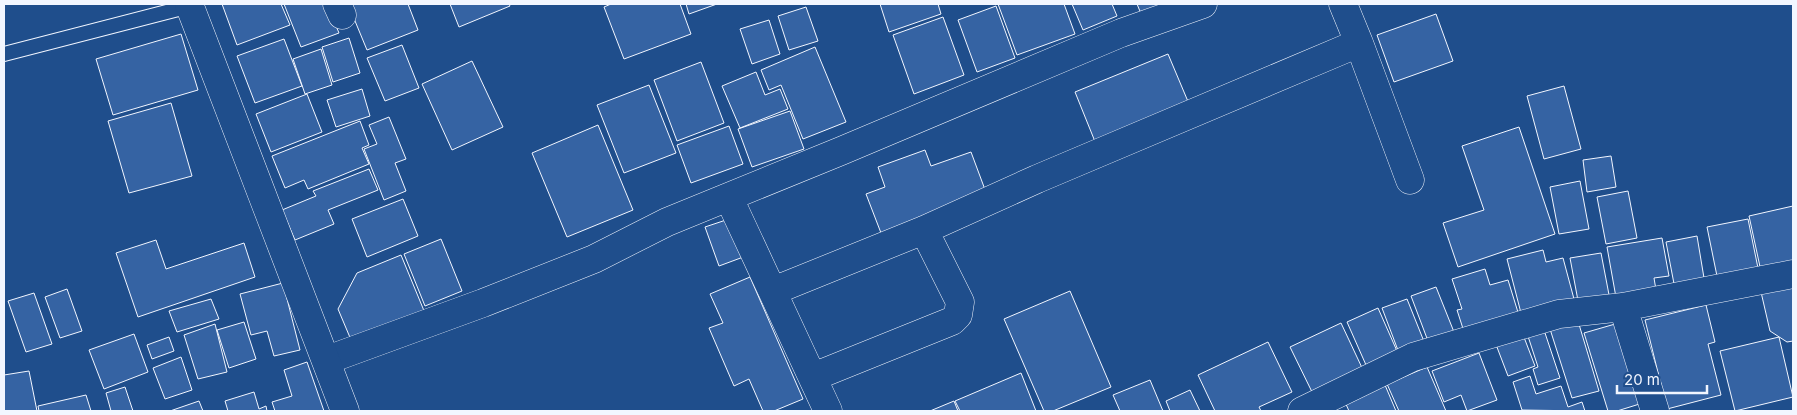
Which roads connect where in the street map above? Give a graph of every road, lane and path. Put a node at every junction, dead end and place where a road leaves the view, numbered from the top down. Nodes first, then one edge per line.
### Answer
1 (1343, 4) edge
2 (192, 5) edge
3 (1199, 5) edge
4 (1359, 43) junction
5 (4, 54) edge
6 (1410, 180) dead end
7 (729, 198) junction
8 (924, 230) junction
9 (1793, 274) edge
10 (772, 291) junction
11 (1623, 307) junction
12 (327, 360) junction
13 (813, 377) junction
14 (345, 411) edge
15 (828, 411) edge
16 (1302, 411) edge
17 (1655, 411) edge

1 - 4 street
2 - 5 lane
2 - 12 street
3 - 7 street
4 - 6 street
4 - 8 street
7 - 10 street
7 - 12 street
8 - 10 street
8 - 13 street
9 - 11 street
10 - 13 street
11 - 16 street
11 - 17 street
12 - 14 street
13 - 15 street

